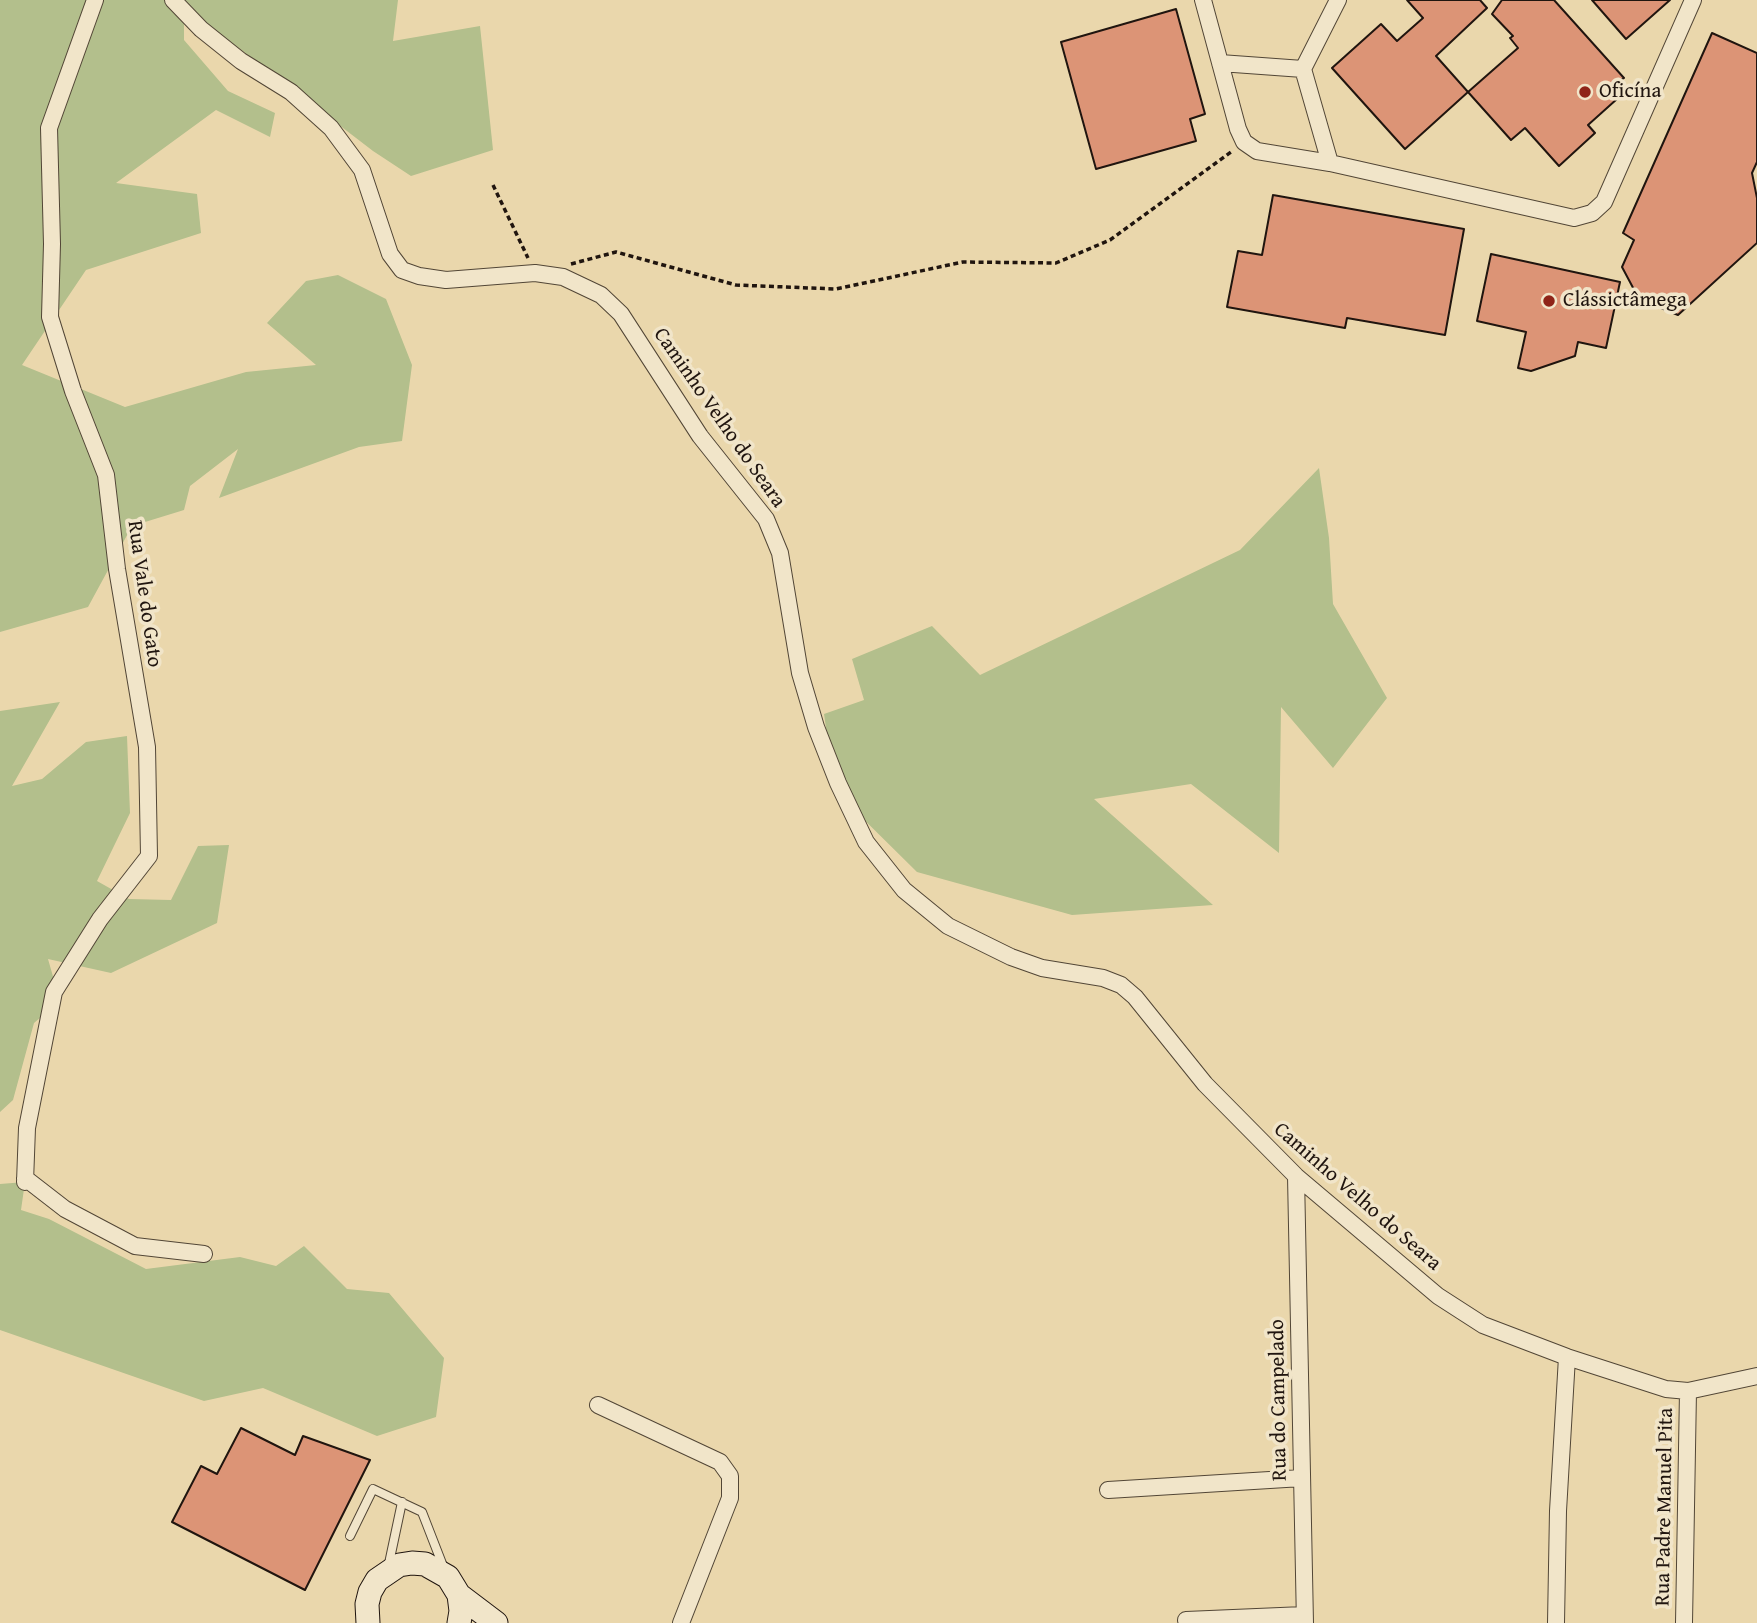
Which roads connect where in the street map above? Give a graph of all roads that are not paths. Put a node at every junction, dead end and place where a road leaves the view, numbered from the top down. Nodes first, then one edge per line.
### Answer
1 (95, 0) edge
2 (173, 0) edge
3 (1203, 0) edge
4 (1338, 0) edge
5 (1693, 0) edge
6 (1220, 63) junction
7 (1303, 69) junction
8 (1330, 163) junction
9 (1296, 1176) junction
10 (204, 1254) dead end
11 (1567, 1357) junction
12 (1757, 1376) edge
13 (1688, 1391) junction
14 (598, 1405) dead end
15 (1302, 1478) junction
16 (1108, 1490) dead end
17 (402, 1502) junction
18 (350, 1536) dead end
19 (387, 1571) junction
20 (453, 1586) junction
21 (367, 1614) edge
22 (1305, 1619) edge
23 (1186, 1620) dead end
24 (347, 1623) edge
25 (459, 1623) edge
26 (496, 1623) edge
27 (681, 1623) edge
28 (1556, 1623) edge
29 (1684, 1623) edge

1 - 10 street, Rua Vale do Gato
2 - 9 street, Caminho Velho do Seara
3 - 6 street
4 - 7 street
5 - 8 street
6 - 7 street
6 - 8 street
7 - 8 street
9 - 11 street, Caminho Velho do Seara
9 - 15 street, Rua do Campelado
11 - 13 street, Caminho Velho do Seara
11 - 28 street
12 - 13 street, Caminho Velho do Seara
13 - 29 street, Rua Padre Manuel Pita
14 - 27 street
15 - 16 street
15 - 22 street, Rua do Campelado
17 - 18 lane
17 - 19 lane
17 - 20 lane
19 - 20 main road
19 - 21 main road
20 - 25 main road
20 - 26 main road
21 - 24 main road
22 - 23 street

